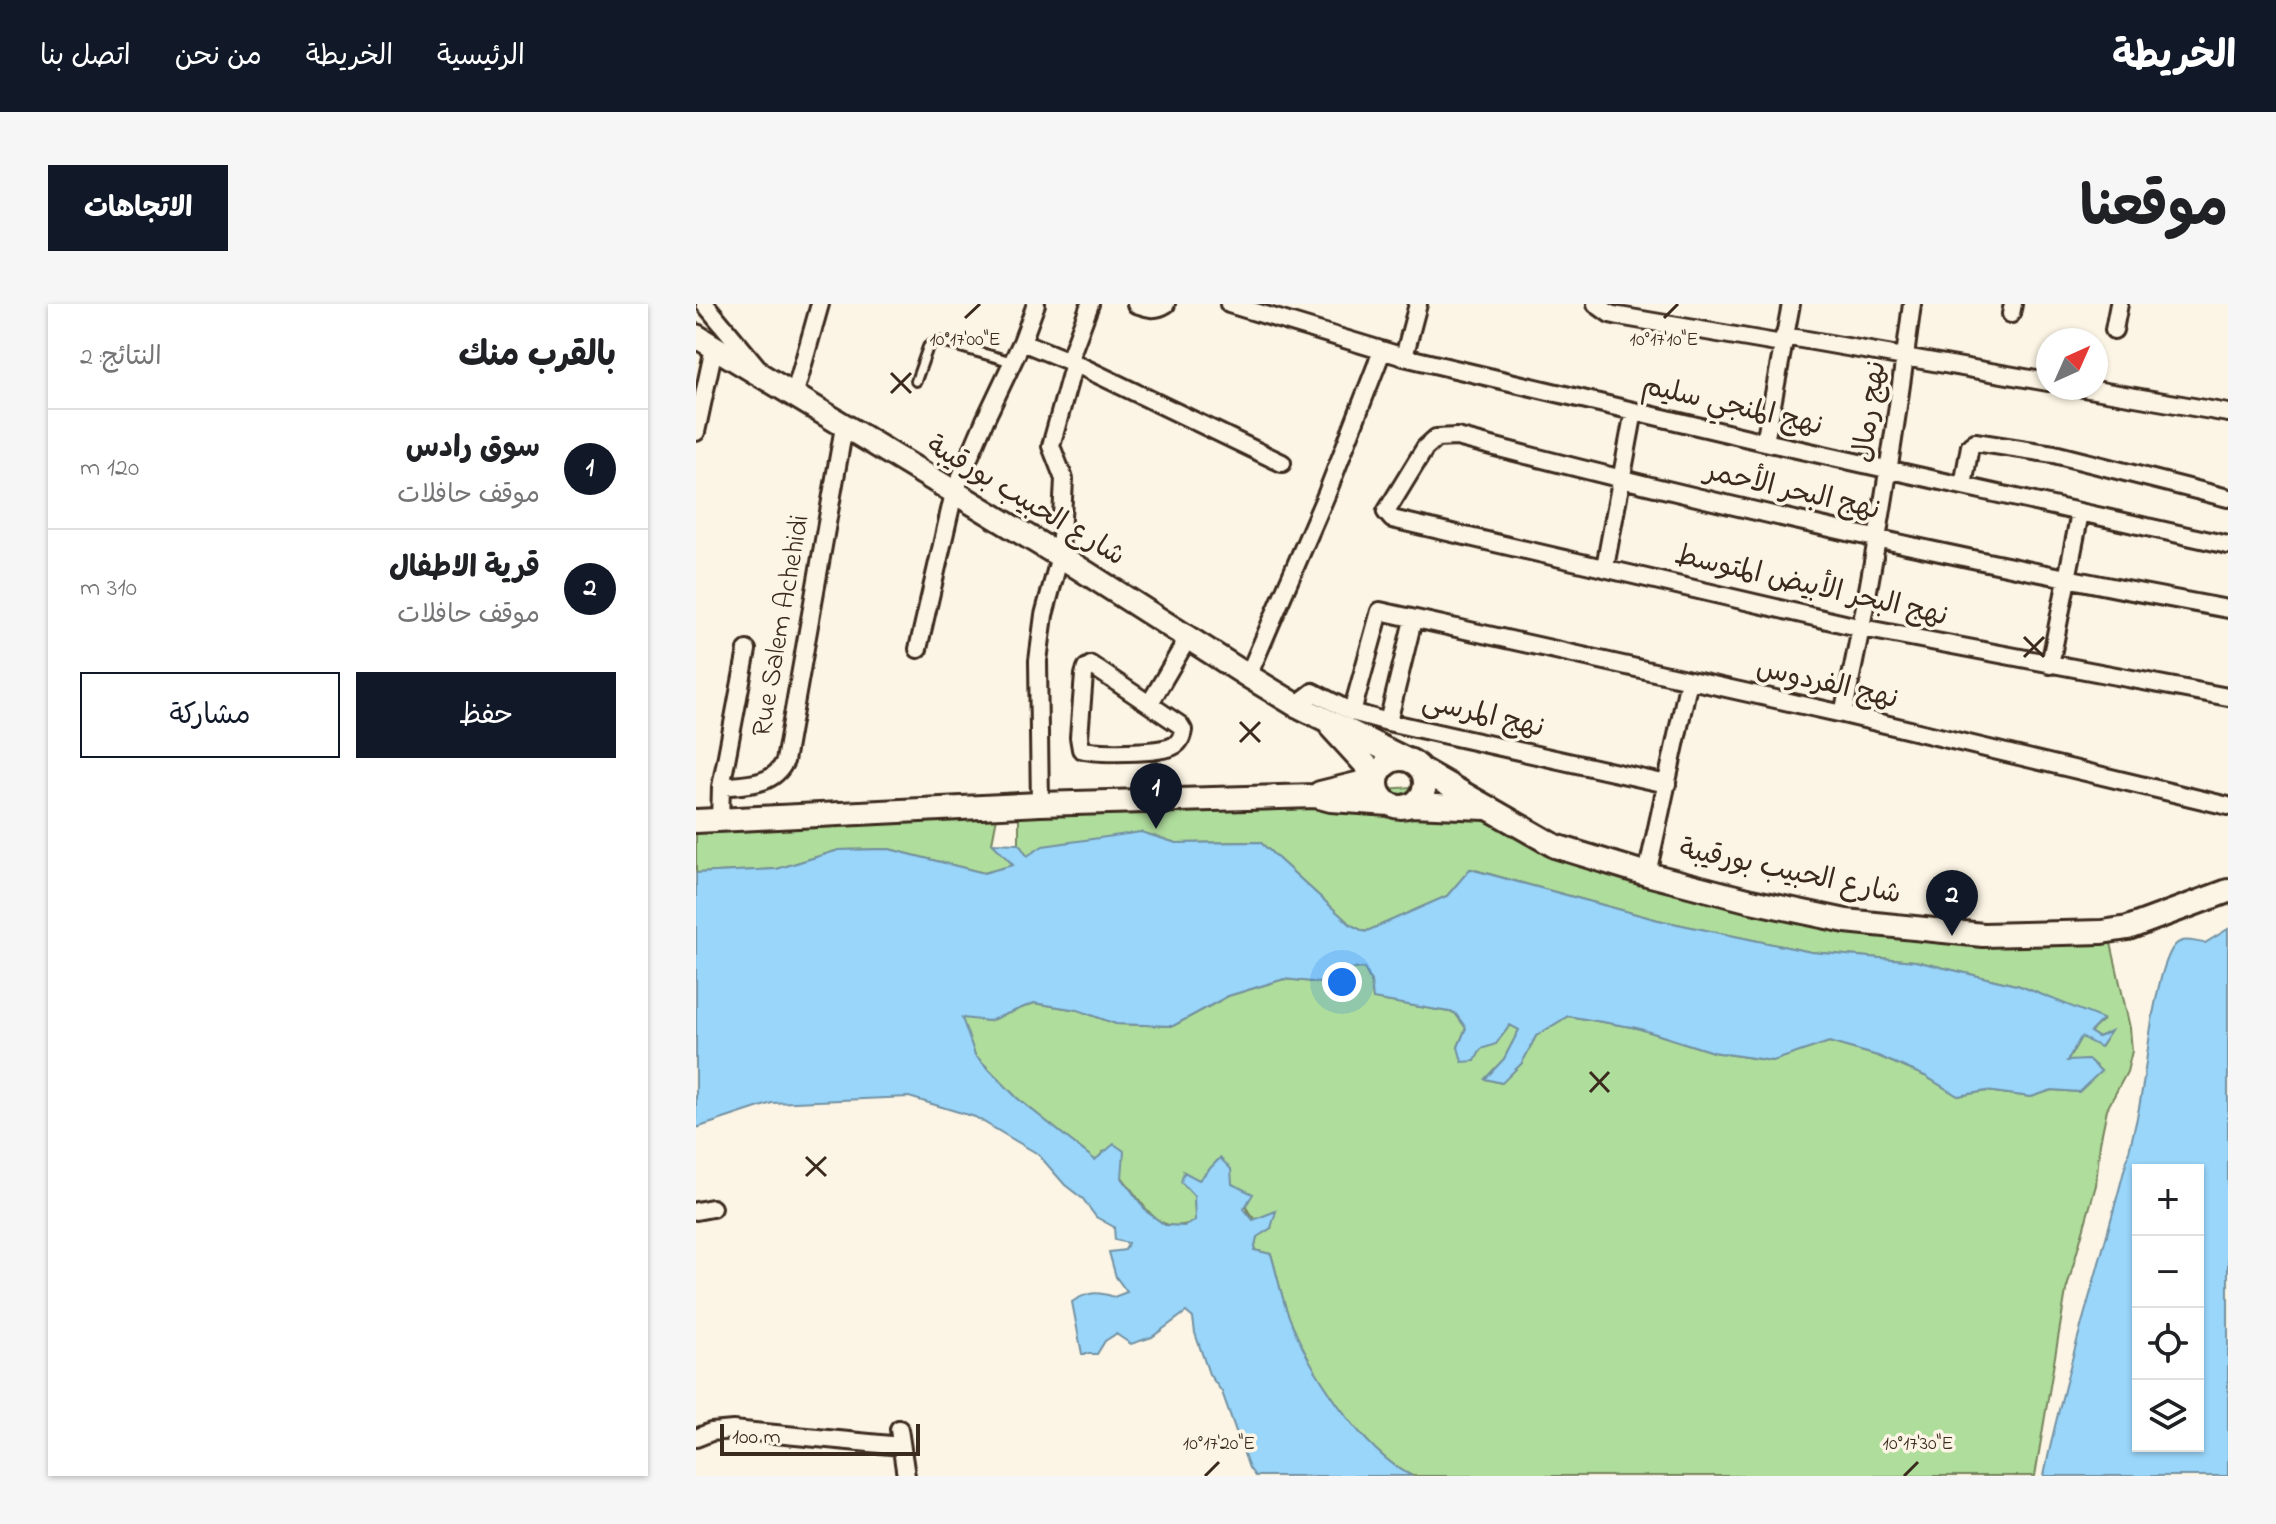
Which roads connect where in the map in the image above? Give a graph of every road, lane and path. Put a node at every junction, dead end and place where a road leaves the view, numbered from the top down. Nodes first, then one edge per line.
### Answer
1 (698, 304) edge
2 (705, 304) edge
3 (820, 304) edge
4 (1036, 304) edge
5 (1090, 304) edge
6 (1136, 304) edge
7 (1166, 304) edge
8 (1229, 304) edge
9 (1596, 304) edge
10 (1791, 304) edge
11 (1912, 304) edge
12 (2119, 304) edge
13 (1414, 305) edge
14 (696, 310) edge
15 (1644, 311) edge
16 (2114, 330) dead end
17 (1783, 340) junction
18 (705, 342) edge
19 (1022, 342) junction
20 (1382, 351) junction
21 (1404, 357) junction
22 (1905, 357) junction
23 (1013, 362) junction
24 (1071, 362) junction
25 (768, 379) junction
26 (2036, 380) edge
27 (916, 381) dead end
28 (2108, 392) edge
29 (794, 396) junction
30 (1634, 411) junction
31 (2228, 413) edge
32 (844, 427) junction
33 (696, 432) edge
34 (1765, 442) junction
35 (1282, 463) dead end
36 (1890, 470) junction
37 (1621, 480) junction
38 (1963, 486) junction
39 (954, 493) junction
40 (2228, 498) edge
41 (2080, 513) junction
42 (1386, 514) joint
43 (1878, 538) junction
44 (2228, 545) edge
45 (1060, 556) junction
46 (1605, 567) junction
47 (2069, 578) junction
48 (2228, 609) edge
49 (1413, 620) junction
50 (1862, 628) junction
51 (1188, 638) junction
52 (918, 649) dead end
53 (747, 650) dead end
54 (2050, 665) junction
55 (1248, 676) junction
56 (1689, 680) junction
57 (2228, 697) edge
58 (1150, 703) junction
59 (1296, 705) junction
60 (1352, 712) junction
61 (1843, 714) junction
62 (1323, 719) junction
63 (1388, 722) junction
64 (1413, 764) junction
65 (1377, 778) junction
66 (1667, 784) junction
67 (721, 787) junction
68 (1316, 796) junction
69 (1040, 804) junction
70 (1400, 805) junction
71 (2228, 806) edge
72 (1491, 808) junction
73 (720, 820) junction
74 (696, 821) edge
75 (1647, 874) junction
76 (2228, 891) edge
77 (696, 1438) edge
78 (906, 1476) edge

1 - 14 street
2 - 25 street
3 - 29 street
4 - 19 street
5 - 24 street
6 - 7 street
8 - 20 street, نهج المنجي سليم
9 - 15 street
10 - 17 street
11 - 22 street, نهج رمال
12 - 16 street
13 - 21 street
15 - 17 street
17 - 22 street
17 - 34 street
18 - 25 street, شارع الحبيب بورقيبة
18 - 33 street
19 - 23 street
19 - 24 street
20 - 21 street, نهج المنجي سليم
20 - 55 street
21 - 30 street, نهج المنجي سليم
22 - 26 street
22 - 36 street, نهج رمال
23 - 27 lane
23 - 39 street
24 - 35 street
24 - 45 street
25 - 29 street, شارع الحبيب بورقيبة
28 - 31 street
29 - 32 street, شارع الحبيب بورقيبة
30 - 34 street, نهج المنجي سليم
30 - 37 street
32 - 39 street, شارع الحبيب بورقيبة
32 - 67 street, Rue Salem Achehidi
34 - 36 street, نهج المنجي سليم
36 - 38 street, نهج المنجي سليم
36 - 43 street, نهج رمال
37 - 42 street, نهج البحر الأحمر
37 - 43 street, نهج البحر الأحمر
37 - 46 street
38 - 40 street
38 - 41 street, نهج المنجي سليم
39 - 45 street, شارع الحبيب بورقيبة
39 - 52 street
41 - 44 street, نهج المنجي سليم
41 - 47 street
42 - 46 street, نهج البحر الأبيض المتوسط
43 - 47 street, نهج البحر الأحمر
43 - 50 street, نهج رمال
45 - 51 street, شارع الحبيب بورقيبة
45 - 69 street
46 - 50 street, نهج البحر الأبيض المتوسط
47 - 48 street, نهج البحر الأحمر
47 - 54 street
49 - 56 street, نهج الفردوس
49 - 60 street, نهج الفردوس
49 - 63 street
50 - 54 street, نهج البحر الأبيض المتوسط
50 - 61 street, نهج رمال
51 - 55 street, شارع الحبيب بورقيبة
51 - 58 street
53 - 67 street
54 - 57 street, نهج البحر الأبيض المتوسط
55 - 59 street, شارع الحبيب بورقيبة
56 - 61 street, نهج الفردوس
56 - 66 street
58 - 58 street
59 - 60 street, نهج المرسى
59 - 62 street, شارع الحبيب بورقيبة
60 - 63 street, نهج المرسى
61 - 71 street, نهج الفردوس
62 - 64 street, شارع الحبيب بورقيبة
62 - 65 street, شارع الحبيب بورقيبة
63 - 66 street, نهج المرسى
64 - 65 street
64 - 70 street
64 - 72 street, شارع الحبيب بورقيبة
65 - 68 street
65 - 70 street
66 - 75 street
67 - 73 street
68 - 69 street
68 - 70 street, شارع الحبيب بورقيبة
69 - 73 street
70 - 72 street, شارع الحبيب بورقيبة
72 - 75 street, شارع الحبيب بورقيبة
73 - 74 street
75 - 76 street, شارع الحبيب بورقيبة
77 - 78 street

